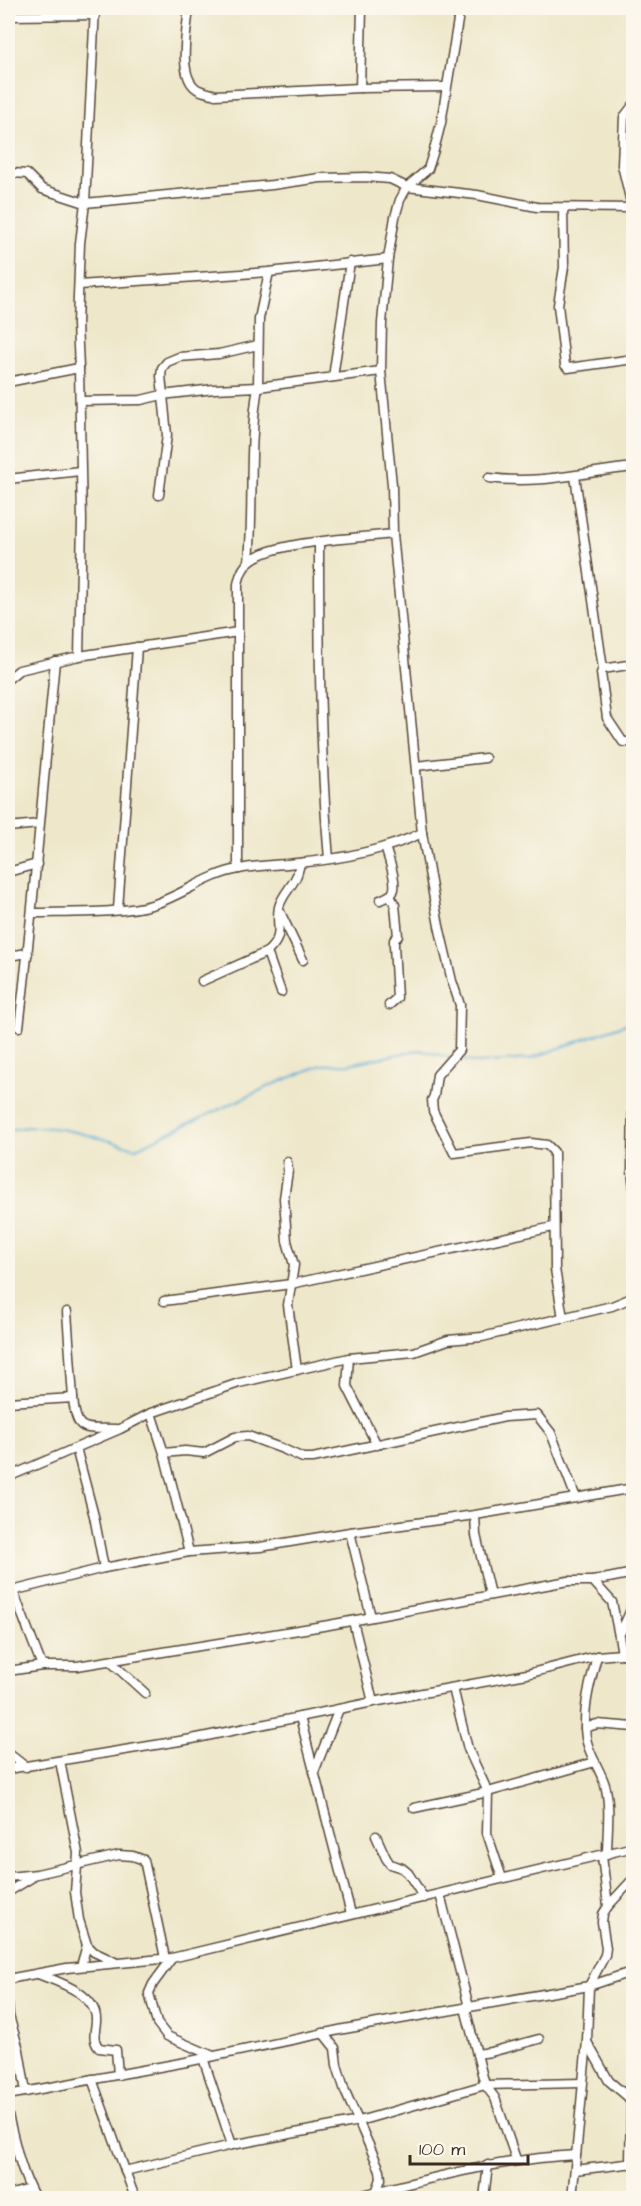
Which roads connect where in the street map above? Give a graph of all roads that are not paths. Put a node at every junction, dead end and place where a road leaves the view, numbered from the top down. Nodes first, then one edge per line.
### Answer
1 (189, 8) edge
2 (362, 8) edge
3 (460, 8) edge
4 (95, 11) edge
5 (8, 16) edge
6 (446, 87) junction
7 (360, 88) junction
8 (633, 104) edge
9 (8, 170) edge
10 (407, 187) junction
11 (85, 203) junction
12 (563, 208) junction
13 (633, 208) edge
14 (633, 215) edge
15 (388, 259) junction
16 (350, 262) junction
17 (269, 272) junction
18 (79, 285) junction
19 (258, 345) junction
20 (633, 359) edge
21 (79, 368) junction
22 (381, 371) junction
23 (333, 377) junction
24 (8, 382) edge
25 (258, 387) junction
26 (162, 395) junction
27 (80, 401) junction
28 (633, 467) edge
29 (80, 471) junction
30 (575, 476) junction
31 (8, 478) edge
32 (489, 478) dead end
33 (159, 495) dead end
34 (393, 534) junction
35 (319, 543) junction
36 (249, 561) junction
37 (238, 632) junction
38 (137, 647) junction
39 (79, 656) junction
40 (55, 661) junction
41 (633, 664) edge
42 (603, 669) junction
43 (8, 679) edge
44 (633, 742) edge
45 (485, 758) dead end
46 (416, 766) junction
47 (39, 824) junction
48 (8, 827) edge
49 (422, 833) junction
50 (385, 847) junction
51 (329, 860) junction
52 (300, 863) junction
53 (37, 864) junction
54 (238, 869) junction
55 (8, 872) edge
56 (390, 896) junction
57 (380, 900) dead end
58 (118, 909) junction
59 (279, 909) junction
60 (33, 913) junction
61 (267, 952) junction
62 (28, 953) junction
63 (8, 956) edge
64 (303, 960) dead end
65 (202, 981) dead end
66 (281, 992) dead end
67 (389, 1005) dead end
68 (19, 1027) dead end
69 (633, 1090) edge
70 (287, 1162) dead end
71 (633, 1188) edge
72 (553, 1227) junction
73 (291, 1284) junction
74 (633, 1297) edge
75 (164, 1301) dead end
76 (67, 1312) dead end
77 (563, 1318) junction
78 (349, 1358) junction
79 (297, 1370) junction
80 (73, 1398) junction
81 (8, 1402) edge
82 (151, 1413) junction
83 (120, 1429) junction
84 (377, 1445) junction
85 (76, 1448) junction
86 (164, 1453) junction
87 (8, 1477) edge
88 (629, 1489) edge
89 (576, 1498) junction
90 (633, 1499) edge
91 (475, 1515) junction
92 (350, 1532) junction
93 (189, 1552) junction
94 (104, 1568) junction
95 (633, 1574) edge
96 (593, 1581) junction
97 (10, 1592) edge
98 (490, 1595) junction
99 (633, 1598) edge
100 (371, 1617) junction
101 (353, 1621) junction
102 (619, 1636) junction
103 (633, 1653) edge
104 (622, 1654) junction
105 (597, 1656) junction
106 (111, 1662) junction
107 (42, 1666) junction
108 (8, 1671) edge
109 (453, 1688) junction
110 (145, 1693) dead end
111 (373, 1702) junction
112 (339, 1709) junction
113 (300, 1717) junction
114 (633, 1727) edge
115 (585, 1728) junction
116 (8, 1753) edge
117 (60, 1761) junction
118 (595, 1762) junction
119 (26, 1767) junction
120 (8, 1769) edge
121 (314, 1772) junction
122 (488, 1792) junction
123 (414, 1808) dead end
124 (376, 1836) dead end
125 (633, 1847) edge
126 (605, 1855) junction
127 (78, 1864) junction
128 (37, 1874) junction
129 (8, 1877) edge
130 (502, 1878) junction
131 (633, 1878) edge
132 (8, 1892) edge
133 (440, 1894) junction
134 (424, 1898) junction
135 (608, 1906) junction
136 (351, 1914) junction
137 (87, 1945) junction
138 (168, 1958) junction
139 (117, 1962) junction
140 (81, 1966) junction
141 (633, 1971) edge
142 (38, 1974) junction
143 (8, 1979) edge
144 (589, 1986) junction
145 (8, 2004) edge
146 (467, 2008) junction
147 (323, 2033) junction
148 (539, 2038) dead end
149 (587, 2042) junction
150 (477, 2054) junction
151 (213, 2056) junction
152 (203, 2058) junction
153 (118, 2075) junction
154 (92, 2079) junction
155 (582, 2083) junction
156 (485, 2085) junction
157 (26, 2092) junction
158 (8, 2095) edge
159 (8, 2115) edge
160 (358, 2121) junction
161 (232, 2145) junction
162 (576, 2155) junction
163 (516, 2160) junction
164 (632, 2164) edge
165 (488, 2165) junction
166 (575, 2170) junction
167 (125, 2171) junction
168 (30, 2189) junction
169 (376, 2192) junction
170 (8, 2195) edge
171 (35, 2199) edge
172 (135, 2199) edge
173 (350, 2199) edge
174 (484, 2199) edge
175 (572, 2199) edge

1 - 7 street
2 - 7 street
3 - 6 street
4 - 5 street
4 - 11 street
6 - 7 street
6 - 10 street
8 - 13 street
9 - 11 street
10 - 11 street
10 - 12 street
10 - 15 street
11 - 18 street
12 - 13 street
12 - 20 street
13 - 14 street
15 - 16 street
15 - 22 street
16 - 17 street
16 - 23 street
17 - 18 street
17 - 19 street
18 - 21 street
19 - 25 street
19 - 26 street
21 - 24 street
21 - 27 street
22 - 23 street
22 - 34 street
23 - 25 street
25 - 26 street
25 - 36 street
26 - 27 street
26 - 33 street
27 - 29 street
28 - 30 street
29 - 31 street
29 - 39 street
30 - 32 street
30 - 42 street
34 - 35 street
34 - 46 street
35 - 36 street
35 - 51 street
36 - 37 street
37 - 38 street
37 - 54 street
38 - 39 street
38 - 58 street
39 - 40 street
40 - 43 street
40 - 47 street
41 - 42 street
42 - 44 street
45 - 46 street
46 - 49 street
47 - 48 street
47 - 53 street
49 - 50 street
49 - 72 street
50 - 51 street
50 - 56 street
51 - 52 street
52 - 54 street
52 - 59 street
53 - 55 street
53 - 60 street
54 - 58 street
56 - 57 street
56 - 67 street
58 - 60 street
59 - 61 street
59 - 64 street
60 - 62 street
61 - 65 street
61 - 66 street
62 - 63 street
62 - 68 street
69 - 71 street
70 - 73 street
72 - 73 street
72 - 77 street
73 - 75 street
73 - 79 street
74 - 77 street
76 - 80 street
77 - 78 street
78 - 79 street
78 - 84 street
79 - 82 street
80 - 81 street
80 - 83 street
82 - 83 street
82 - 86 street
83 - 85 street
84 - 86 street
84 - 89 street
85 - 87 street
85 - 94 street
86 - 93 street
88 - 89 street
88 - 90 street
89 - 91 street
91 - 92 street
91 - 98 street
92 - 93 street
92 - 100 street
93 - 94 street
94 - 97 street
95 - 96 street
96 - 98 street
96 - 102 street
97 - 107 street
98 - 100 street
99 - 102 street
100 - 101 street
101 - 106 street
101 - 111 street
102 - 104 street
103 - 104 street
104 - 105 street
105 - 109 street
105 - 115 street
106 - 107 street
106 - 110 street
107 - 108 street
109 - 111 street
109 - 122 street
111 - 112 street
112 - 113 street
112 - 121 street
113 - 117 street
113 - 121 street
114 - 115 street
115 - 118 street
116 - 119 street
117 - 119 street
117 - 127 street
118 - 122 street
118 - 126 street
119 - 120 street
121 - 136 street
122 - 123 street
122 - 130 street
124 - 134 street
125 - 126 street
126 - 130 street
126 - 135 street
127 - 128 street
127 - 137 street
127 - 138 street
128 - 129 street
128 - 132 street
130 - 133 street
131 - 135 street
133 - 134 street
133 - 146 street
134 - 136 street
135 - 144 street
136 - 138 street
137 - 139 street
137 - 140 street
138 - 139 street
138 - 151 street
139 - 140 street
140 - 142 street
141 - 144 street
142 - 143 street
142 - 153 street
144 - 146 street
144 - 149 street
145 - 157 street
146 - 147 street
146 - 150 street
147 - 151 street
147 - 160 street
148 - 150 street
149 - 155 street
149 - 164 street
150 - 156 street
151 - 152 street
152 - 153 street
152 - 161 street
153 - 154 street
154 - 157 street
154 - 167 street
155 - 156 street
155 - 162 street
156 - 160 street
156 - 163 street
157 - 158 street
159 - 168 street
160 - 161 street
160 - 169 street
161 - 167 street
162 - 163 street
162 - 166 street
163 - 165 street
164 - 166 street
165 - 169 street
165 - 174 street
166 - 175 street
167 - 172 street
168 - 170 street
168 - 171 street
169 - 173 street

